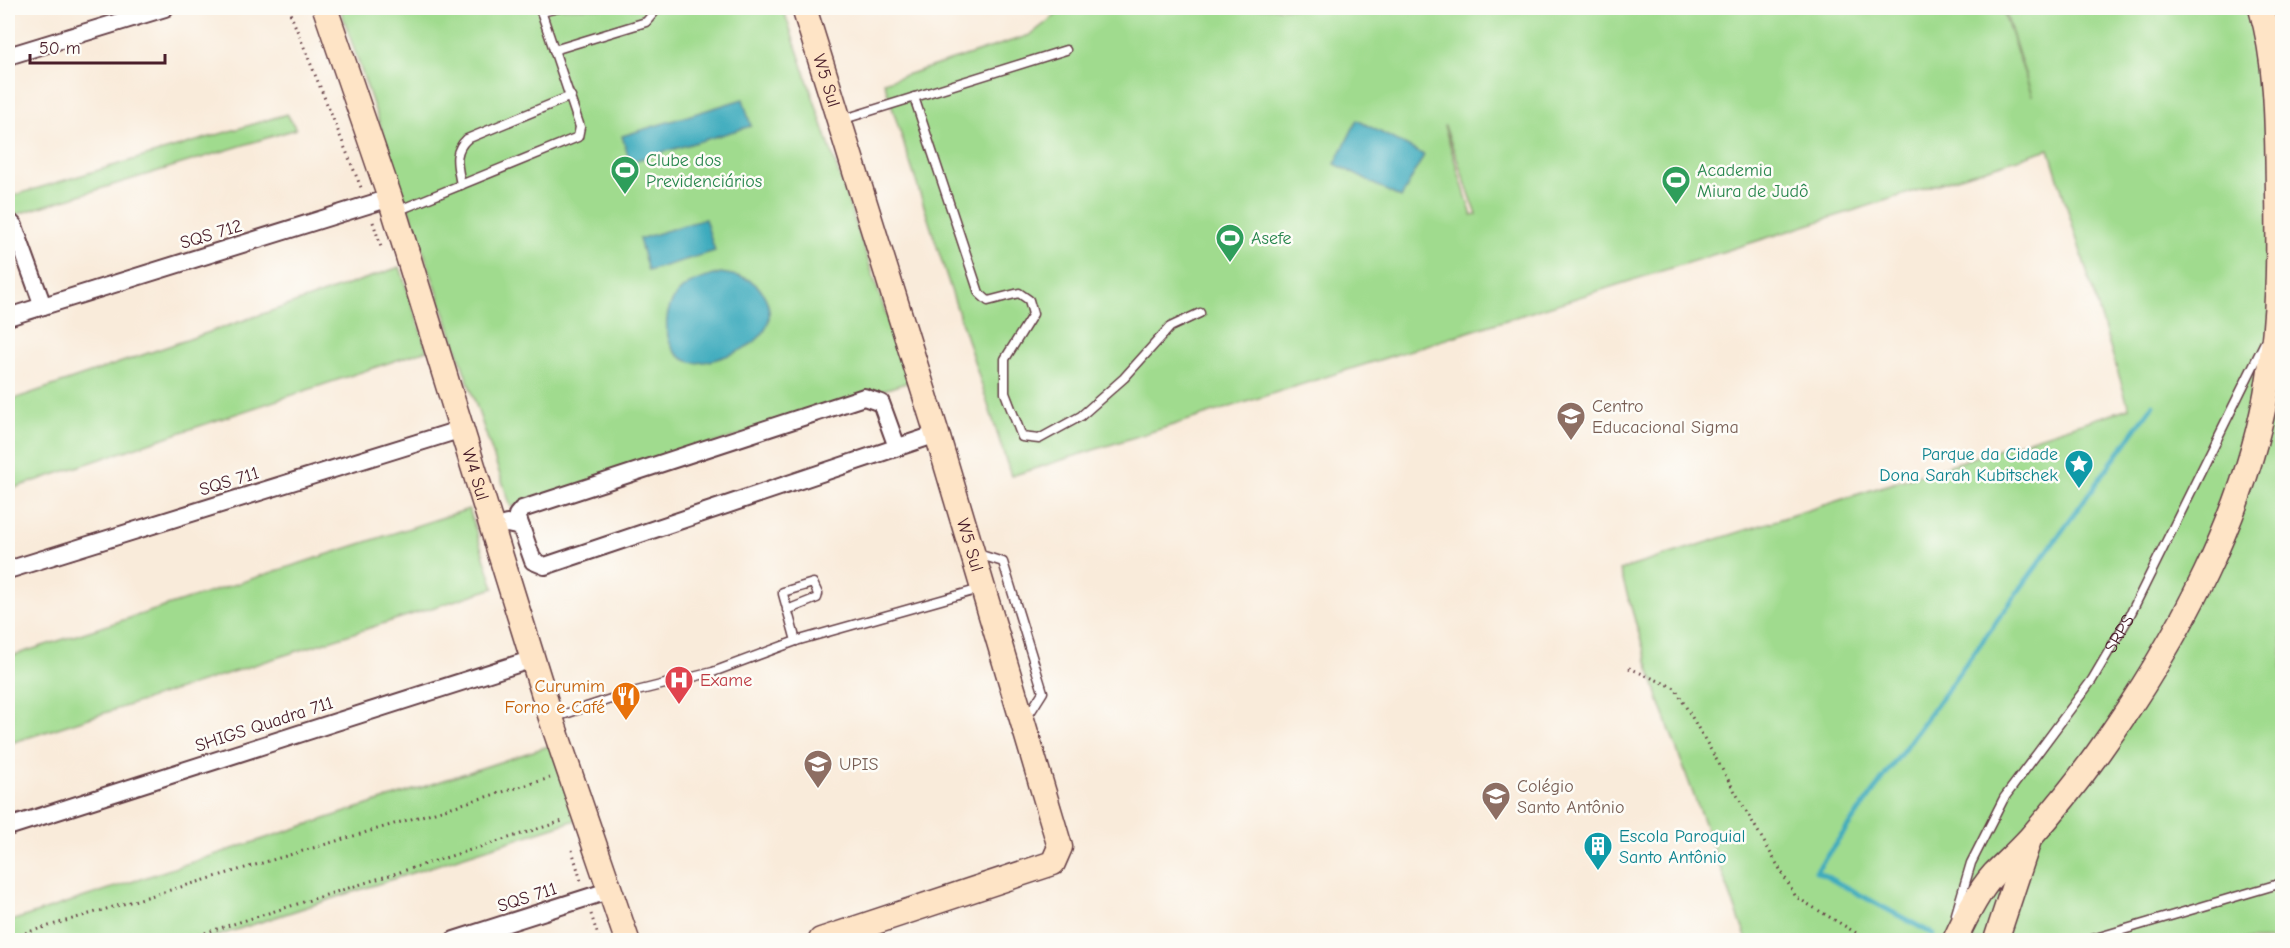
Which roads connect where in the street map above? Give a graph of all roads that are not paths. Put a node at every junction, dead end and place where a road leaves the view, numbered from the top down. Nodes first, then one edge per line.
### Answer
1 (165, 8) edge
2 (325, 8) edge
3 (559, 8) edge
4 (658, 8) edge
5 (804, 8) edge
6 (2261, 8) edge
7 (541, 10) edge
8 (2276, 42) edge
9 (554, 50) junction
10 (1066, 50) dead end
11 (8, 56) edge
12 (571, 96) junction
13 (914, 97) junction
14 (841, 120) junction
15 (460, 185) junction
16 (392, 205) junction
17 (8, 220) edge
18 (43, 306) junction
19 (1200, 314) dead end
20 (8, 317) edge
21 (2277, 317) junction
22 (462, 429) junction
23 (938, 434) junction
24 (897, 447) junction
25 (521, 527) junction
26 (490, 528) junction
27 (973, 553) junction
28 (8, 570) edge
29 (983, 588) junction
30 (787, 610) dead end
31 (796, 641) junction
32 (533, 659) junction
33 (551, 718) junction
34 (1024, 722) junction
35 (8, 827) edge
36 (2031, 837) junction
37 (2283, 883) edge
38 (611, 890) junction
39 (833, 939) edge
40 (454, 940) edge
41 (627, 940) edge
42 (1948, 940) edge
43 (1954, 940) edge
44 (1996, 940) edge
45 (2089, 940) edge

1 - 11 street
2 - 16 main road, W4 Sul
3 - 7 lane
4 - 9 lane
5 - 14 main road, W5 Sul
6 - 8 main road, SRPS
7 - 9 lane
8 - 21 main road, SRPS
9 - 12 lane
10 - 13 lane
12 - 15 lane
12 - 15 lane
13 - 14 lane
13 - 19 lane
14 - 23 main road, W5 Sul
15 - 16 lane
16 - 18 street, SQS 712
16 - 22 main road, W4 Sul
17 - 18 street
18 - 20 street, SQS 712
21 - 36 main road, SRPS
21 - 42 lane, SRPS
22 - 26 main road, W4 Sul
22 - 28 street, SQS 711
23 - 24 street
23 - 27 main road, W5 Sul
24 - 25 street
24 - 25 street
25 - 26 street
26 - 32 main road, W4 Sul
27 - 29 main road, W5 Sul
27 - 34 lane
29 - 31 lane
29 - 34 main road, W5 Sul
30 - 31 lane
31 - 33 lane
32 - 33 main road, W4 Sul
32 - 35 street, SHIGS Quadra 711
33 - 38 main road, W4 Sul
34 - 39 main road, W5 Sul
36 - 43 main road, SRPS
36 - 44 main road, SRPS
37 - 45 lane
38 - 40 street, SQS 711
38 - 41 main road, W4 Sul

